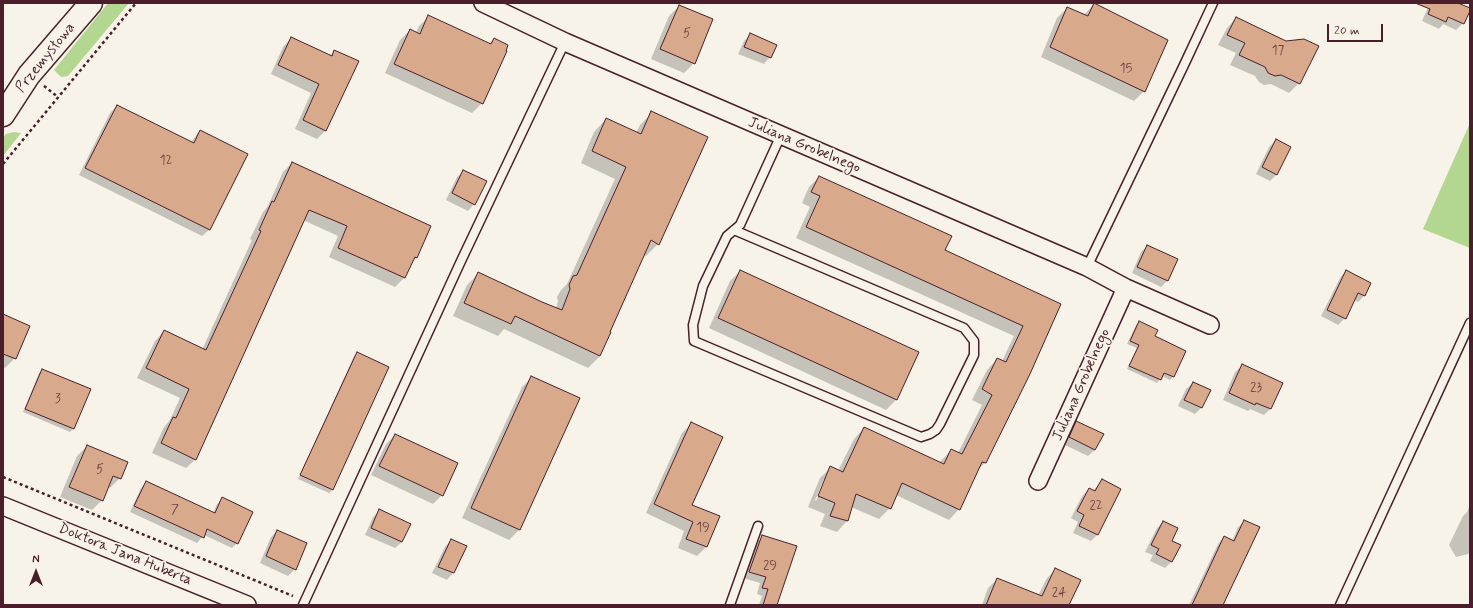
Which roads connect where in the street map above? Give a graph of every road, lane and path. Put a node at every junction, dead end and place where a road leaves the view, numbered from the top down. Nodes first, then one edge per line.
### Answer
1 (91, 3) edge
2 (136, 3) edge
3 (482, 3) edge
4 (1213, 3) edge
5 (565, 42) junction
6 (41, 84) dead end
7 (58, 97) junction
8 (3, 115) edge
9 (781, 136) junction
10 (3, 164) edge
11 (734, 230) junction
12 (1087, 267) junction
13 (1126, 288) junction
14 (1470, 323) edge
15 (1210, 325) dead end
16 (3, 476) edge
17 (1038, 481) dead end
18 (3, 506) edge
19 (758, 526) dead end
20 (304, 603) edge
21 (247, 605) edge
22 (730, 605) edge
23 (1340, 605) edge

1 - 8 street, Przemysłowa
2 - 7 path
3 - 5 street, Juliana Grobelnego
4 - 12 lane
5 - 9 street, Juliana Grobelnego
5 - 20 lane
6 - 7 path
7 - 10 path
9 - 11 lane
9 - 12 street, Juliana Grobelnego
11 - 11 lane
12 - 13 street, Juliana Grobelnego
13 - 15 street, Juliana Grobelnego
13 - 17 street, Juliana Grobelnego
14 - 23 lane
16 - 20 path
18 - 21 street, Doktora Jana Huberta
19 - 22 lane

